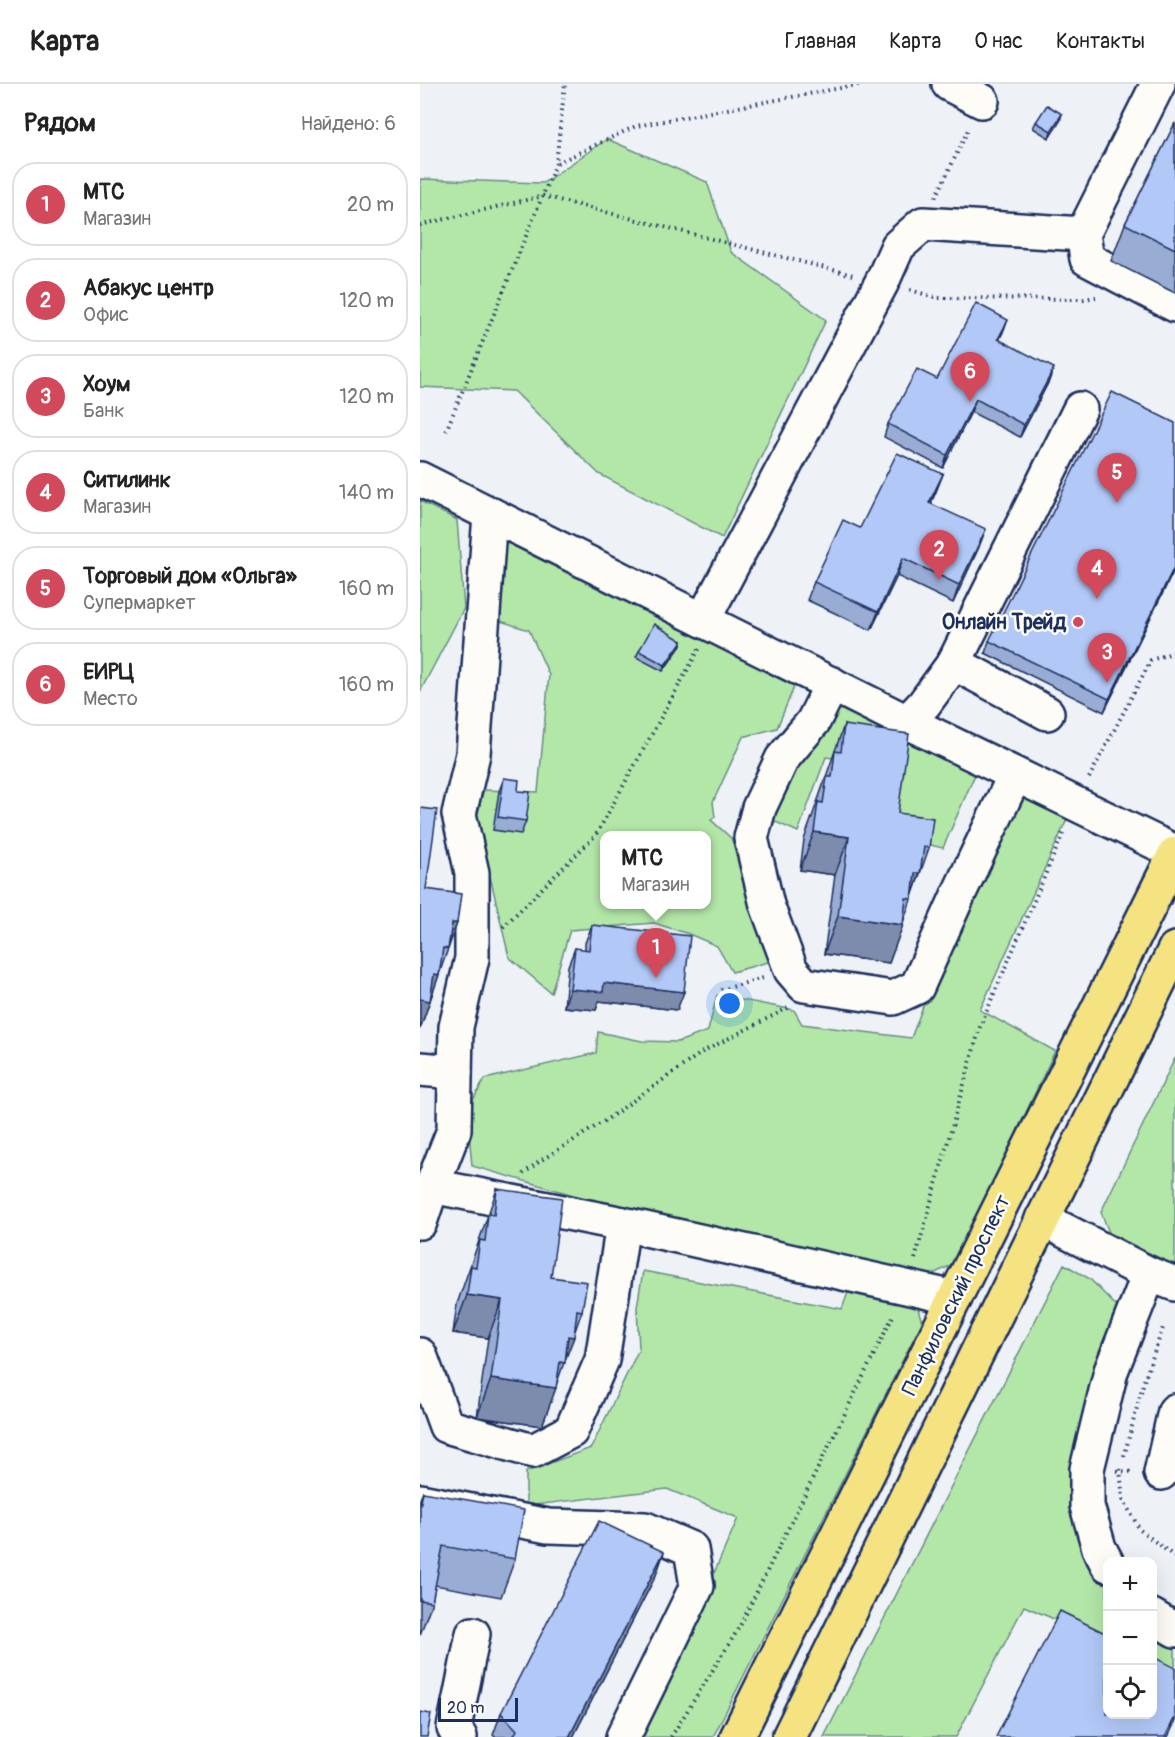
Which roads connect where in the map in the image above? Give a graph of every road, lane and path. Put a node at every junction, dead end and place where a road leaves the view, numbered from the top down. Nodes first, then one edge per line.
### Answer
1 (565, 84) edge
2 (862, 84) edge
3 (949, 84) edge
4 (1158, 84) edge
5 (982, 101) joint
6 (556, 163) junction
7 (543, 196) junction
8 (923, 224) junction
9 (420, 225) edge
10 (1083, 234) junction
11 (882, 282) junction
12 (1141, 287) junction
13 (1175, 305) edge
14 (1080, 409) dead end
15 (446, 431) dead end
16 (420, 479) edge
17 (490, 514) junction
18 (708, 622) junction
19 (1175, 652) edge
20 (954, 663) junction
21 (832, 684) junction
22 (1047, 713) dead end
23 (907, 722) junction
24 (1015, 775) junction
25 (1075, 804) junction
26 (1175, 853) edge
27 (1175, 949) edge
28 (472, 958) junction
29 (798, 978) junction
30 (721, 990) dead end
31 (420, 1069) edge
32 (455, 1072) junction
33 (432, 1186) junction
34 (491, 1198) junction
35 (1042, 1219) junction
36 (420, 1222) edge
37 (623, 1224) junction
38 (1162, 1279) edge
39 (907, 1287) junction
40 (955, 1298) junction
41 (420, 1355) edge
42 (1175, 1411) edge
43 (1087, 1468) junction
44 (1161, 1473) joint
45 (420, 1501) edge
46 (1103, 1557) edge
47 (1157, 1619) edge
48 (1175, 1630) edge
49 (473, 1634) dead end
50 (460, 1737) edge
51 (623, 1737) edge
52 (670, 1737) edge
53 (737, 1737) edge
54 (789, 1737) edge

1 - 6 path
2 - 6 path
3 - 5 lane
4 - 10 lane
5 - 8 path
6 - 7 path
7 - 9 path
7 - 11 path
7 - 15 path
8 - 10 lane
8 - 11 lane
10 - 12 lane
11 - 12 path
11 - 18 lane
12 - 13 lane
14 - 20 lane
16 - 17 lane
17 - 18 lane
17 - 28 lane
18 - 21 lane
18 - 28 path
19 - 25 path
20 - 22 lane
20 - 23 lane
21 - 23 lane
21 - 29 lane
23 - 24 lane
24 - 25 lane
24 - 29 lane
25 - 26 lane
25 - 39 path
26 - 40 main road, Панфиловский проспект
27 - 35 main road, Панфиловский проспект
28 - 32 lane
29 - 30 path
29 - 34 path
31 - 32 lane
32 - 33 lane
33 - 34 lane
33 - 36 lane
34 - 37 lane
35 - 38 lane
35 - 54 main road, Панфиловский проспект
37 - 39 lane
37 - 41 lane
38 - 43 lane
39 - 40 lane
39 - 52 path
40 - 53 main road, Панфиловский проспект
42 - 44 lane
43 - 44 path
43 - 46 lane
45 - 51 lane
47 - 48 lane
49 - 50 lane

